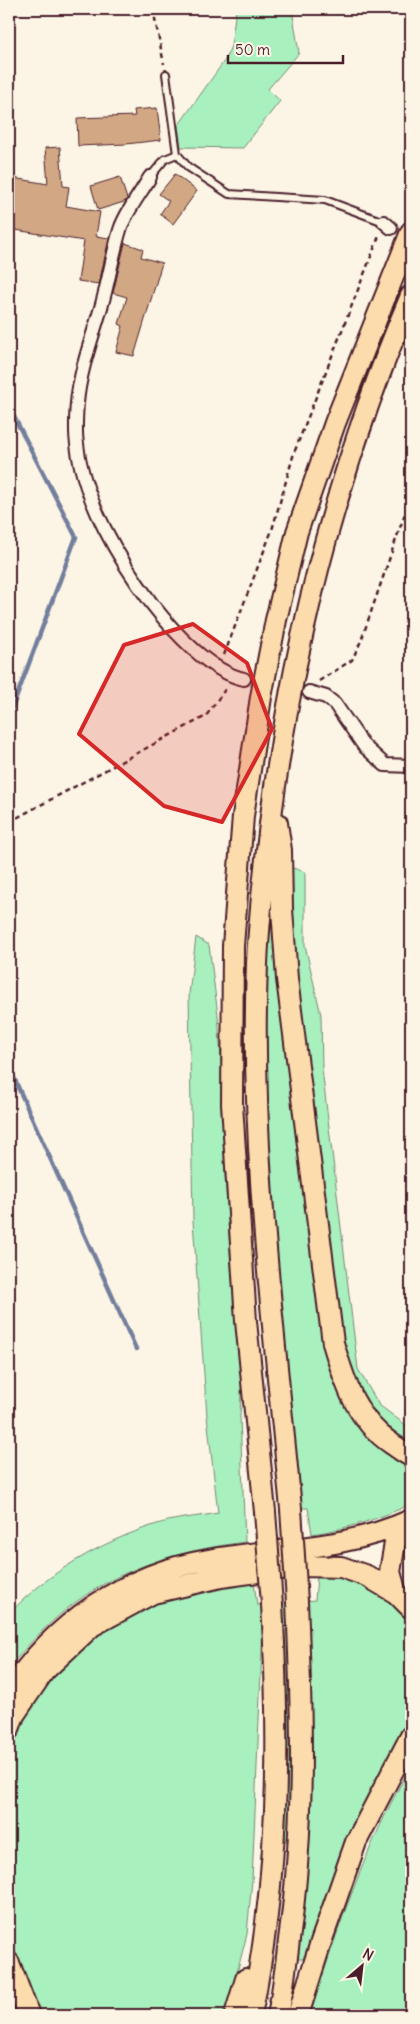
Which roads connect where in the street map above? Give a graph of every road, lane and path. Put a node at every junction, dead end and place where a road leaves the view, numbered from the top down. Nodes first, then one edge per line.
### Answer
1 (153, 9) edge
2 (166, 74) joint
3 (177, 154) junction
4 (150, 177) joint
5 (387, 225) joint
6 (411, 232) edge
7 (411, 296) edge
8 (411, 496) edge
9 (218, 667) junction
10 (239, 678) joint
11 (312, 693) joint
12 (411, 766) edge
13 (274, 799) junction
14 (9, 822) edge
15 (411, 1456) edge
16 (407, 1522) edge
17 (396, 1593) junction
18 (411, 1608) edge
19 (9, 1693) edge
20 (9, 1729) edge
21 (411, 1736) edge
22 (269, 1899) junction
23 (9, 1963) edge
24 (29, 2015) edge
25 (235, 2015) edge
26 (251, 2015) edge
27 (278, 2015) edge
28 (298, 2015) edge

1 - 2 path
2 - 3 lane
3 - 4 lane
3 - 5 lane
4 - 9 street
5 - 9 path
6 - 22 highway, bridge
7 - 13 highway
8 - 11 path
9 - 10 street
10 - 14 path
11 - 12 street
13 - 15 highway
13 - 27 highway, bridge
16 - 17 highway
16 - 19 highway
17 - 18 highway
17 - 20 highway
21 - 28 highway
22 - 25 highway
22 - 26 highway
23 - 24 highway

